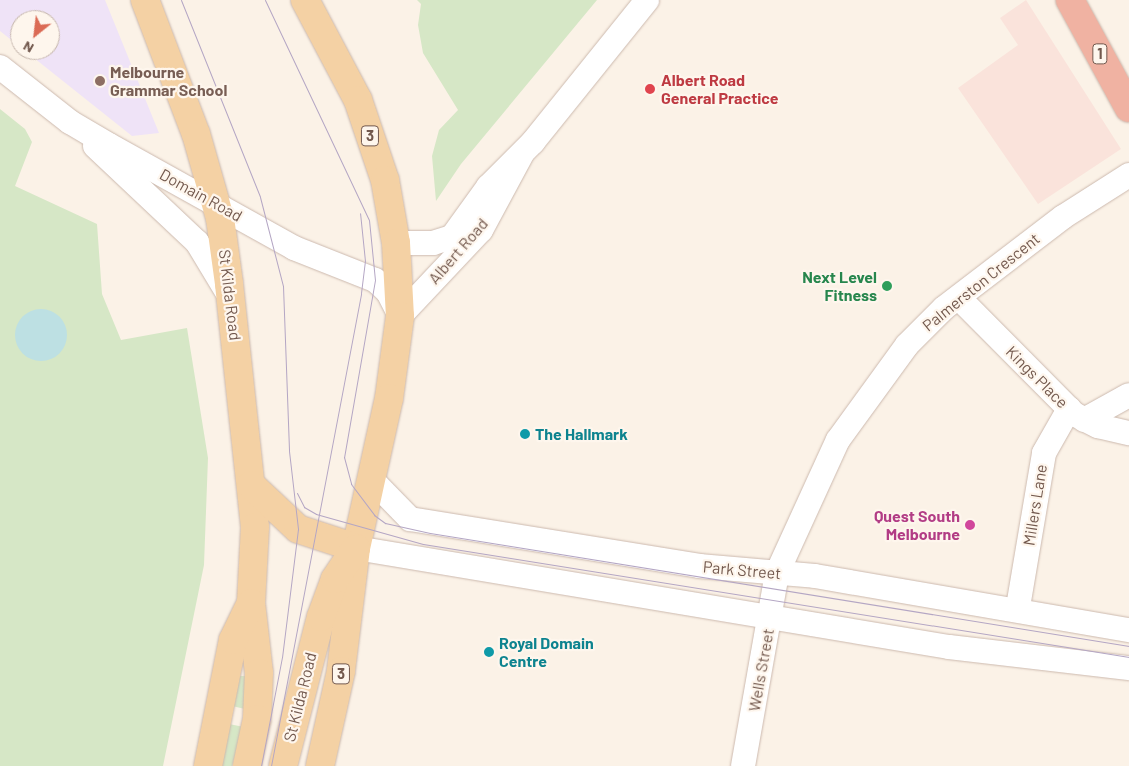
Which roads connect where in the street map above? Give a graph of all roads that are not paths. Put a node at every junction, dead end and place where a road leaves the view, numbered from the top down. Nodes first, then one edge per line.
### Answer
1 (145, 0) edge
2 (306, 0) edge
3 (647, 0) edge
4 (1070, 0) edge
5 (0, 67) edge
6 (1129, 108) edge
7 (70, 122) junction
8 (522, 154) junction
9 (1129, 175) edge
10 (216, 203) junction
11 (396, 243) junction
12 (959, 298) junction
13 (232, 304) junction
14 (400, 316) junction
15 (1129, 395) edge
16 (1076, 414) junction
17 (1129, 433) edge
18 (371, 479) junction
19 (251, 485) junction
20 (356, 548) junction
21 (777, 573) junction
22 (251, 603) junction
23 (1018, 608) junction
24 (771, 615) junction
25 (1129, 630) edge
26 (1129, 668) edge
27 (208, 766) edge
28 (247, 766) edge
29 (283, 766) edge
30 (320, 766) edge
31 (743, 766) edge

1 - 10 main road, St Kilda Road
2 - 11 main road, St Kilda Road / 3
3 - 8 street, Albert Road
4 - 6 highway, 1
5 - 7 street, Domain Road
7 - 10 street, Domain Road
7 - 13 street
8 - 11 street, Albert Road
8 - 14 street, Albert Road
9 - 12 street, Palmerston Crescent
10 - 13 main road, St Kilda Road
10 - 14 street, Domain Road
11 - 14 main road, St Kilda Road / 3
12 - 16 street, Kings Place
12 - 21 street, Palmerston Crescent
13 - 19 main road, St Kilda Road
14 - 18 main road, St Kilda Road / 3
15 - 16 street
16 - 17 street, Kings Place
16 - 23 street, Millers Lane
18 - 20 main road, St Kilda Road / 3
18 - 21 street, Park Street
19 - 20 main road
19 - 22 main road, St Kilda Road
20 - 24 street
20 - 29 main road, St Kilda Road
20 - 30 main road, St Kilda Road / 3
21 - 23 street, Park Street
21 - 24 street, Wells Street
22 - 27 main road, St Kilda Road
22 - 28 main road, St Kilda Road
23 - 25 street, Park Street
24 - 26 street
24 - 31 street, Wells Street

